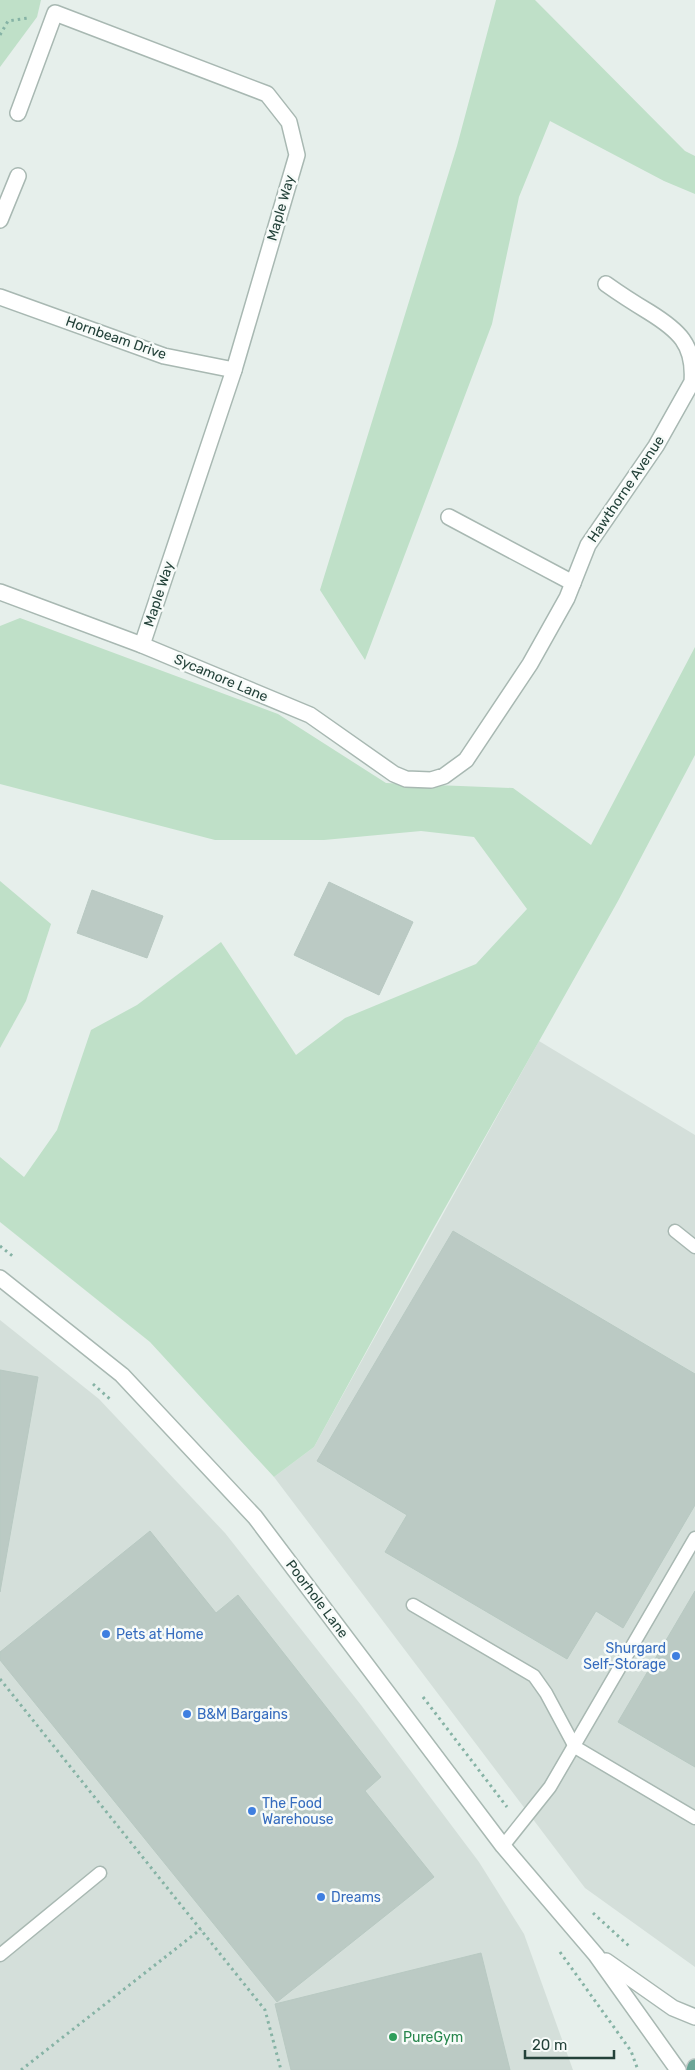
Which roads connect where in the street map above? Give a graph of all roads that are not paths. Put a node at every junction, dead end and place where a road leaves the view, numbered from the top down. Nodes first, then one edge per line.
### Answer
1 (18, 113) dead end
2 (18, 176) dead end
3 (0, 220) edge
4 (606, 284) dead end
5 (0, 297) edge
6 (234, 370) junction
7 (449, 517) dead end
8 (573, 584) junction
9 (0, 592) edge
10 (142, 645) junction
11 (431, 780) joint
12 (675, 1231) dead end
13 (695, 1247) edge
14 (0, 1278) edge
15 (695, 1538) edge
16 (413, 1605) dead end
17 (574, 1746) junction
18 (695, 1818) edge
19 (503, 1846) junction
20 (100, 1874) dead end
21 (0, 1955) edge
22 (596, 1955) junction
23 (695, 2017) edge
24 (678, 2070) edge

1 - 6 street, Maple Way
2 - 3 street
4 - 8 street, Hawthorne Avenue
5 - 6 street, Hornbeam Drive
6 - 10 street, Maple Way
7 - 8 street
8 - 11 street, Hawthorne Avenue
9 - 10 street, Sycamore Lane
10 - 11 street, Sycamore Lane
12 - 13 lane
14 - 19 street, Poorhole Lane
15 - 17 lane
16 - 17 lane
17 - 18 lane
17 - 19 lane
19 - 22 street, Poorhole Lane
20 - 21 lane
22 - 23 street, Poorhole Lane
22 - 24 street, Poorhole Lane

